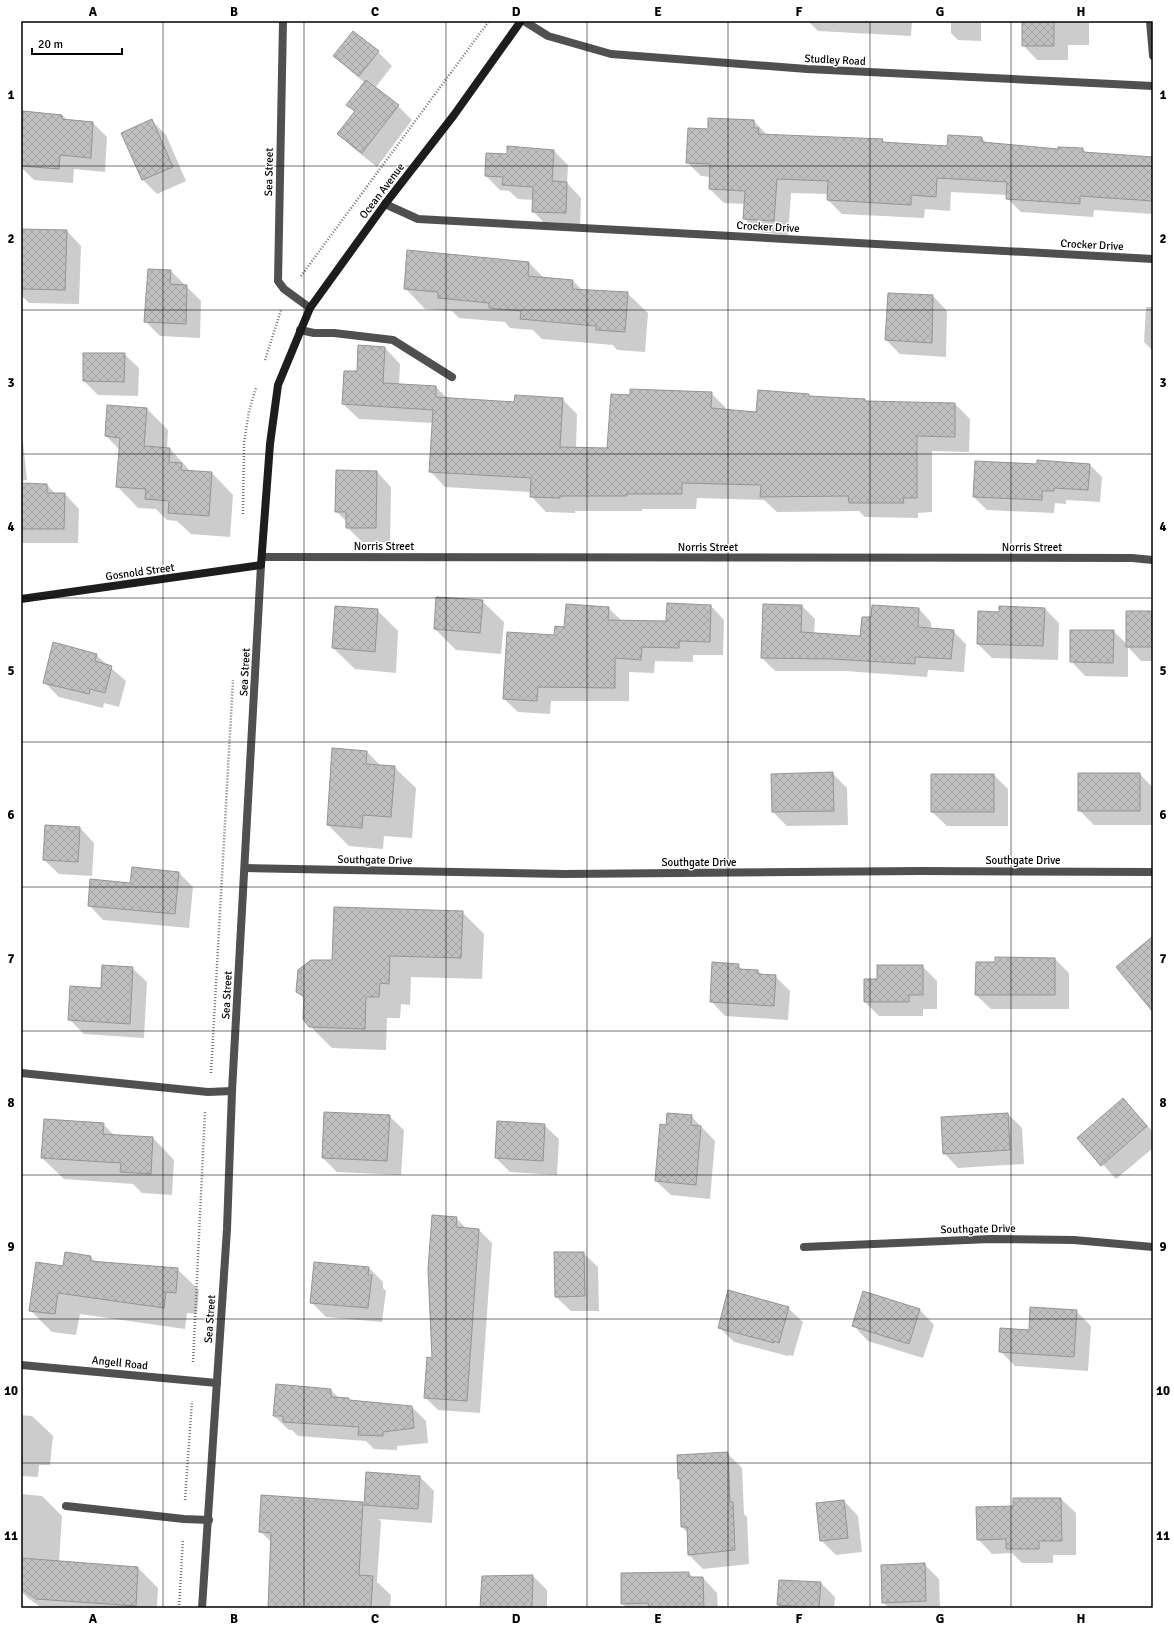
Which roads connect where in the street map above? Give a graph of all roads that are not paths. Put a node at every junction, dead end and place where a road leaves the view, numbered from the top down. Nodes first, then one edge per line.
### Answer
1 (283, 21) edge
2 (522, 21) edge
3 (1150, 21) edge
4 (1153, 56) edge
5 (1153, 86) edge
6 (386, 204) junction
7 (1153, 260) edge
8 (310, 308) junction
9 (300, 330) junction
10 (452, 377) dead end
11 (278, 384) joint
12 (263, 557) junction
13 (1153, 560) edge
14 (261, 566) junction
15 (21, 599) edge
16 (245, 868) junction
17 (1153, 872) edge
18 (21, 1073) edge
19 (232, 1091) junction
20 (804, 1246) dead end
21 (1153, 1247) edge
22 (21, 1365) edge
23 (217, 1383) junction
24 (66, 1506) dead end
25 (209, 1520) junction
26 (202, 1608) edge

1 - 8 street, Sea Street
2 - 5 street, Studley Road
2 - 6 main road, Ocean Avenue
3 - 4 street
6 - 7 street, Crocker Drive
6 - 8 main road, Ocean Avenue
8 - 9 main road, Ocean Avenue
9 - 10 street
9 - 11 main road, Ocean Avenue
11 - 12 main road, Sea Street
12 - 13 street, Norris Street
12 - 14 main road, Sea Street
14 - 15 main road, Gosnold Street
14 - 16 street, Sea Street
16 - 17 street, Southgate Drive
16 - 19 street, Sea Street
18 - 19 street
19 - 23 street, Sea Street
20 - 21 street, Southgate Drive
22 - 23 street, Angell Road
23 - 25 street, Sea Street
24 - 25 street
25 - 26 street, Sea Street

